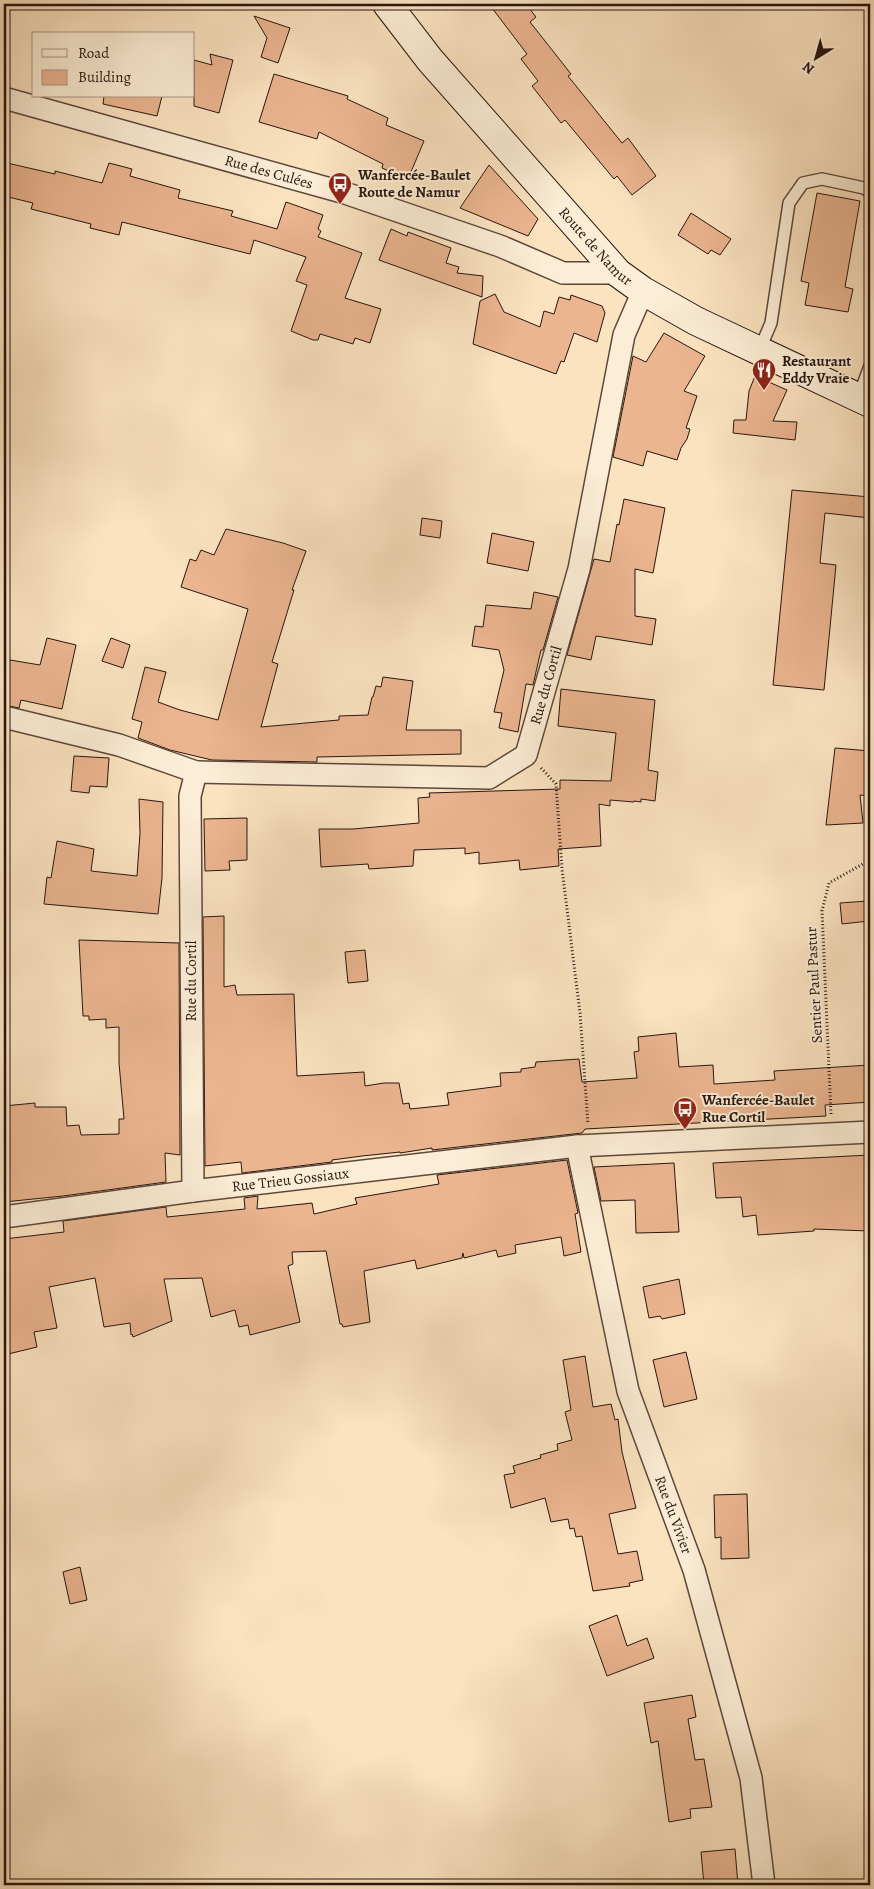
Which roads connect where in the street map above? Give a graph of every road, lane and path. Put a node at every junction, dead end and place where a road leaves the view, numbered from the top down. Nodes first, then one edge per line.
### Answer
1 (387, 4) edge
2 (4, 98) edge
3 (870, 192) edge
4 (618, 273) junction
5 (643, 291) junction
6 (759, 351) junction
7 (870, 366) edge
8 (864, 400) edge
9 (4, 717) edge
10 (527, 751) junction
11 (196, 772) junction
12 (870, 860) edge
13 (870, 1132) edge
14 (832, 1134) junction
15 (577, 1146) junction
16 (193, 1191) junction
17 (4, 1217) edge
18 (764, 1885) edge

1 - 4 main road, Route de Namur
2 - 4 street, Rue des Culées
3 - 6 lane
4 - 5 main road, Route de Namur
5 - 6 main road, Route de Namur
5 - 10 street, Rue du Cortil
6 - 8 main road, Route de Namur
7 - 8 lane
9 - 11 street
10 - 11 street
10 - 15 path
11 - 16 street, Rue du Cortil
12 - 14 path, Sentier Paul Pastur
13 - 14 street, Rue Trieu Gossiaux
14 - 15 street, Rue Trieu Gossiaux
15 - 16 street, Rue Trieu Gossiaux
15 - 18 street, Rue du Vivier
16 - 17 street, Rue Trieu Gossiaux

